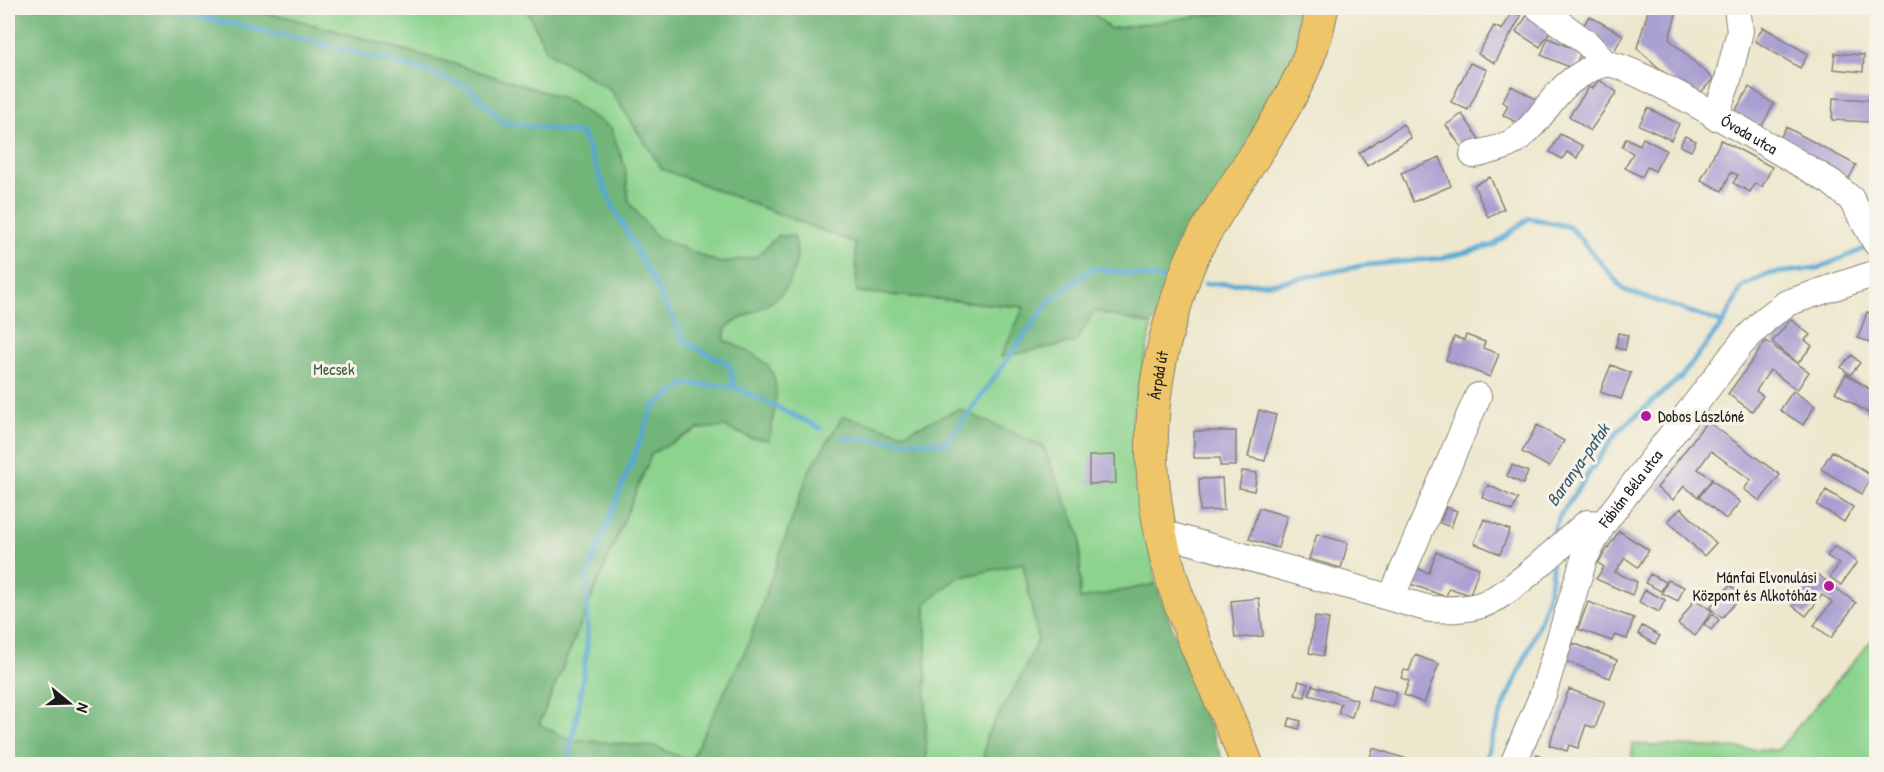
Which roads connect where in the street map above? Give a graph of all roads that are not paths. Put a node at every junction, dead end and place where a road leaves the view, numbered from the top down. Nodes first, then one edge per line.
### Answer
1 (1322, 8) edge
2 (1539, 8) edge
3 (1737, 8) edge
4 (1606, 64) junction
5 (1715, 117) junction
6 (1473, 154) dead end
7 (1874, 237) edge
8 (1876, 273) edge
9 (1478, 396) dead end
10 (1604, 524) junction
11 (1161, 533) junction
12 (1390, 598) junction
13 (1247, 765) edge
14 (1513, 765) edge

1 - 11 main road, Árpád út
2 - 4 street, Óvoda utca
3 - 5 street
4 - 5 street, Óvoda utca
4 - 6 street
5 - 7 street, Óvoda utca
8 - 10 street, Fábián Béla utca
9 - 12 street
10 - 12 street
10 - 14 street, Fábián Béla utca
11 - 12 street
11 - 13 main road, Árpád út

